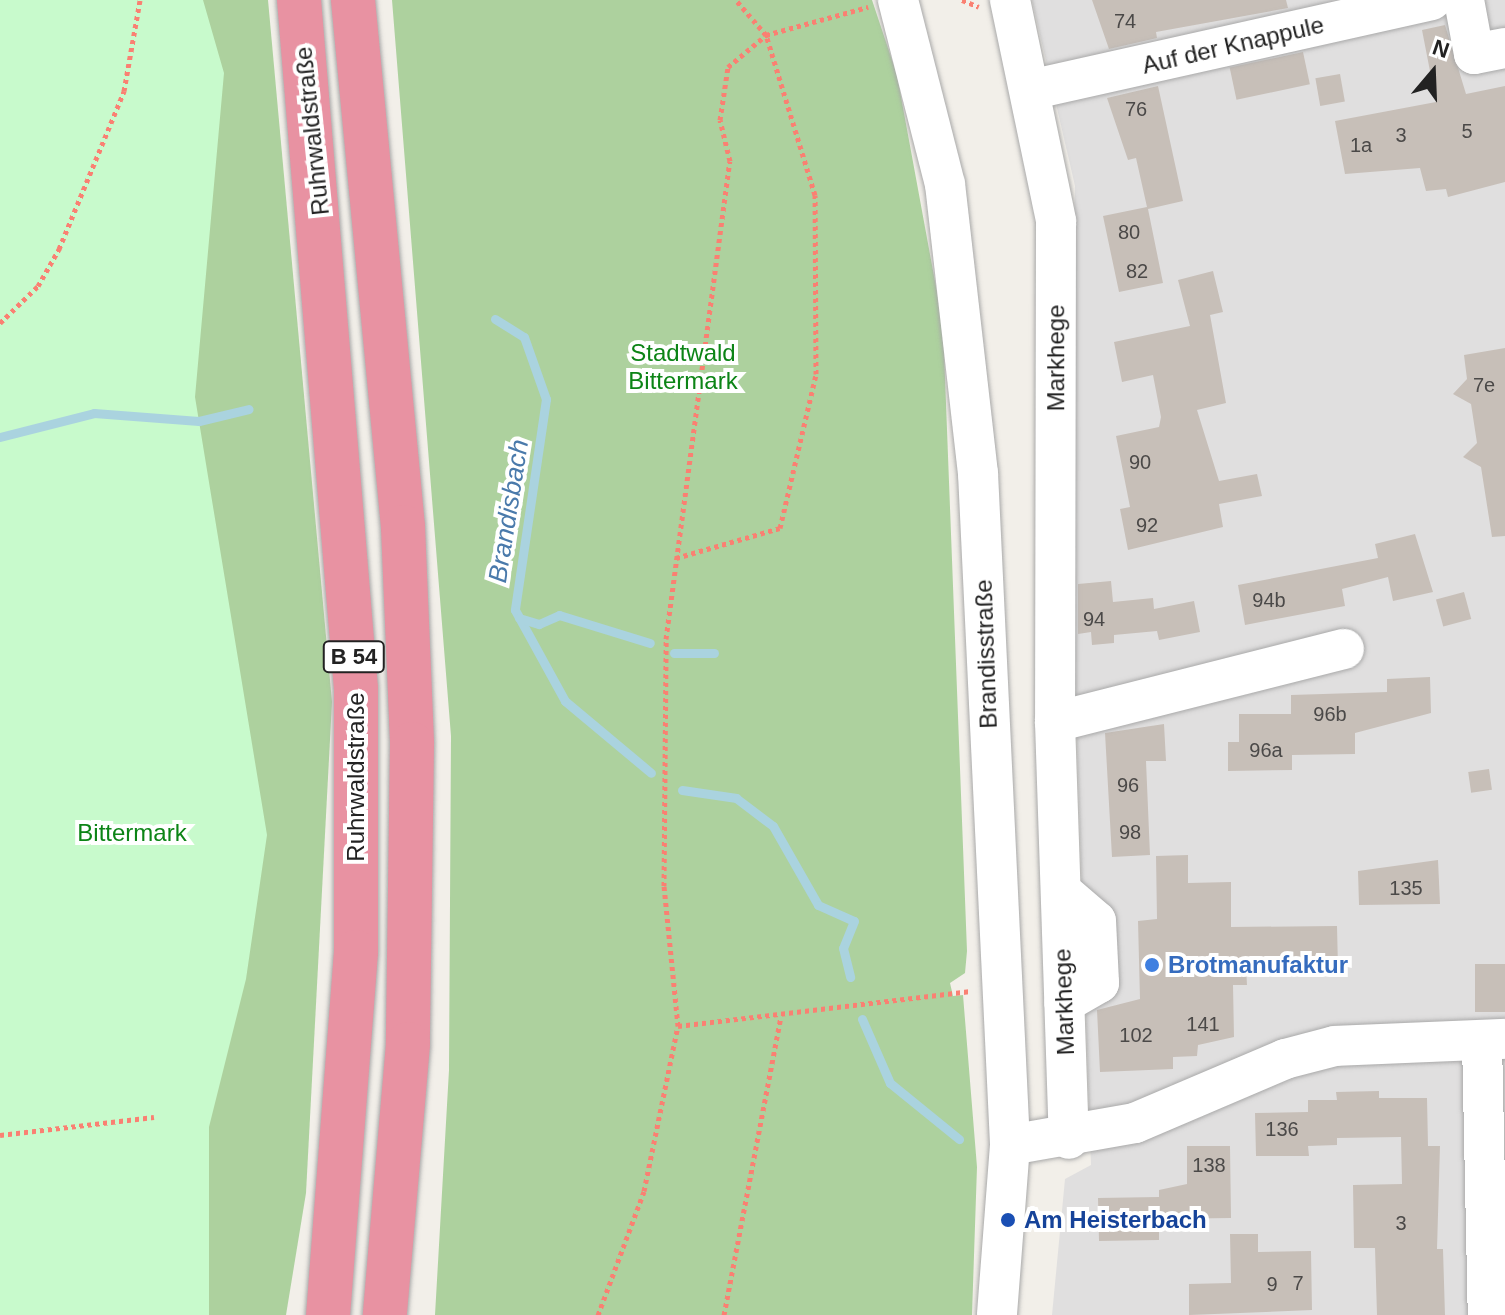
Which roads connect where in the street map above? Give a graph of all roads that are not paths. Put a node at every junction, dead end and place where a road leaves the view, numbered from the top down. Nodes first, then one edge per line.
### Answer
1 (299, 0) edge
2 (353, 0) edge
3 (1010, 0) edge
4 (1431, 0) edge
5 (1464, 0) edge
6 (884, 3) edge
7 (1505, 48) edge
8 (1034, 89) junction
9 (1344, 649) dead end
10 (1055, 722) junction
11 (1494, 1039) edge
12 (1069, 1139) junction
13 (1010, 1145) junction
14 (328, 1315) edge
15 (385, 1315) edge
16 (997, 1315) edge
17 (1488, 1315) edge

1 - 14 highway, Ruhrwaldstraße / B 54
2 - 15 highway, B 54
3 - 8 street, Markhege
4 - 8 street, Auf der Knappule
5 - 7 street
6 - 13 street, Brandisstraße
8 - 10 street, Markhege
9 - 10 street
10 - 12 street, Markhege
11 - 12 street
11 - 17 street
12 - 13 street
13 - 16 street, Brandisstraße

